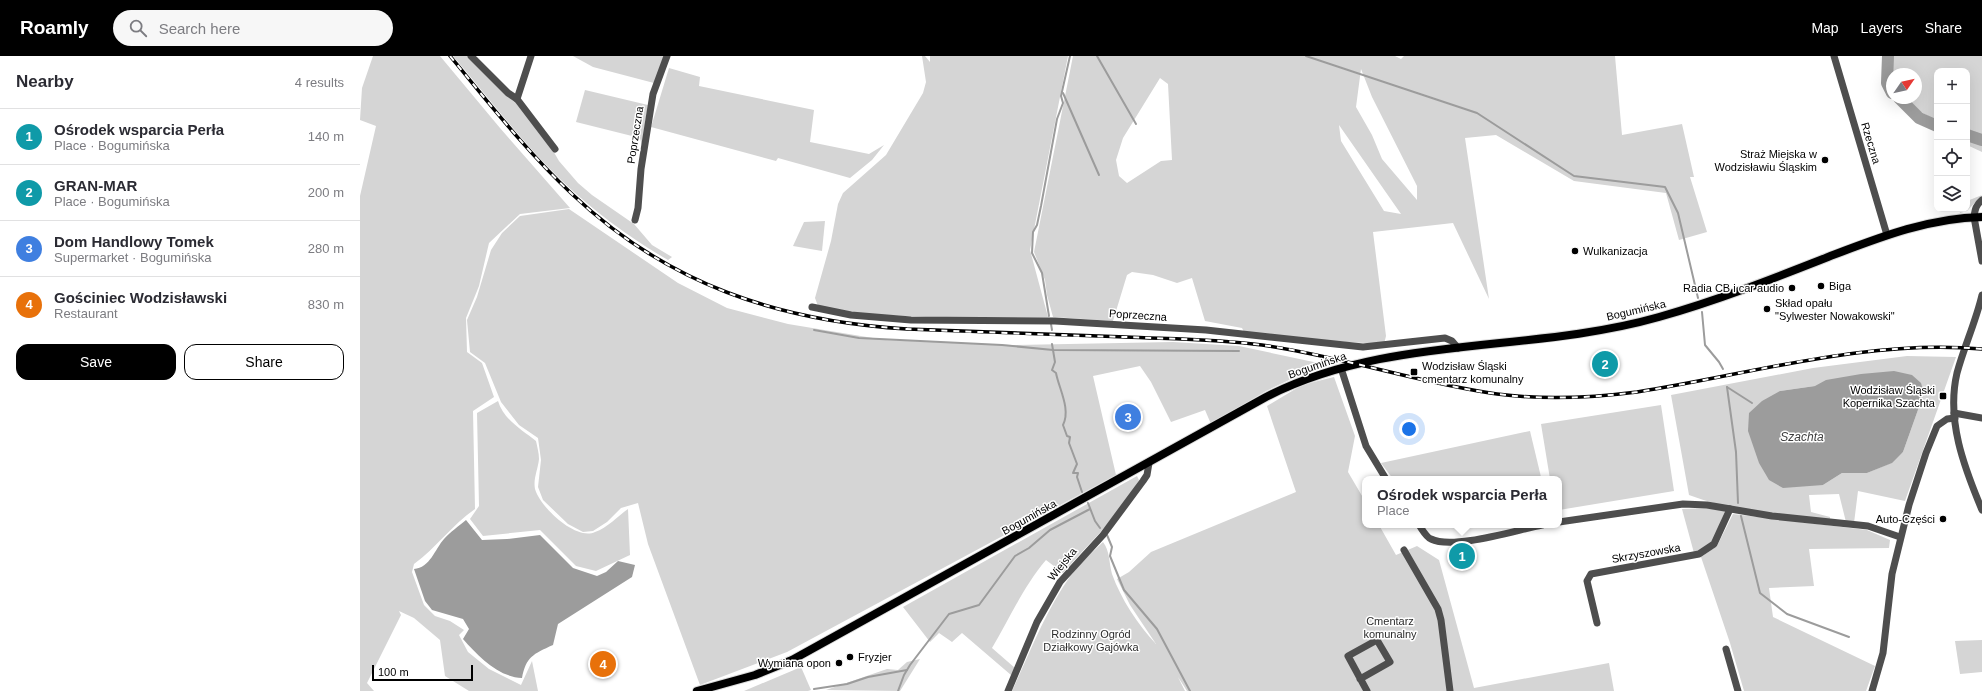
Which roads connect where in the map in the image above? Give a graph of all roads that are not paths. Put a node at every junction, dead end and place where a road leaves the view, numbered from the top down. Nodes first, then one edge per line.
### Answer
1 (470, 56) edge
2 (531, 56) edge
3 (667, 56) edge
4 (1834, 56) edge
5 (517, 99) junction
6 (555, 149) dead end
7 (1982, 200) edge
8 (1982, 211) edge
9 (1978, 217) edge
10 (635, 220) dead end
11 (1887, 235) junction
12 (1982, 261) edge
13 (1982, 294) edge
14 (812, 307) dead end
15 (1458, 348) junction
16 (1341, 368) junction
17 (1954, 415) junction
18 (1982, 418) edge
19 (1149, 463) junction
20 (1384, 476) edge
21 (1730, 509) junction
22 (1982, 510) edge
23 (1562, 522) edge
24 (1421, 528) edge
25 (1527, 528) edge
26 (1900, 537) junction
27 (1404, 550) dead end
28 (1597, 623) dead end
29 (1726, 649) dead end
30 (1360, 679) junction
31 (697, 691) edge
32 (1008, 691) edge
33 (1368, 691) edge
34 (1450, 691) edge
35 (1738, 691) edge
36 (1872, 691) edge

1 - 5 street
2 - 5 street
3 - 10 street, Poprzeczna
4 - 11 street, Rzeczna
5 - 6 street
7 - 9 street
8 - 9 street
9 - 11 main road, Bogumińska
9 - 12 street
11 - 15 main road, Bogumińska
13 - 17 street
14 - 15 street, Poprzeczna
15 - 16 main road, Bogumińska
16 - 19 main road, Bogumińska
16 - 20 street
17 - 18 street
17 - 22 street
17 - 26 street
19 - 31 main road, Bogumińska
19 - 32 street, Wiejska
21 - 23 street
21 - 26 street
21 - 28 street, Skrzyszowska
24 - 25 street
26 - 36 street
27 - 34 street
29 - 35 street
30 - 30 street
30 - 33 street

